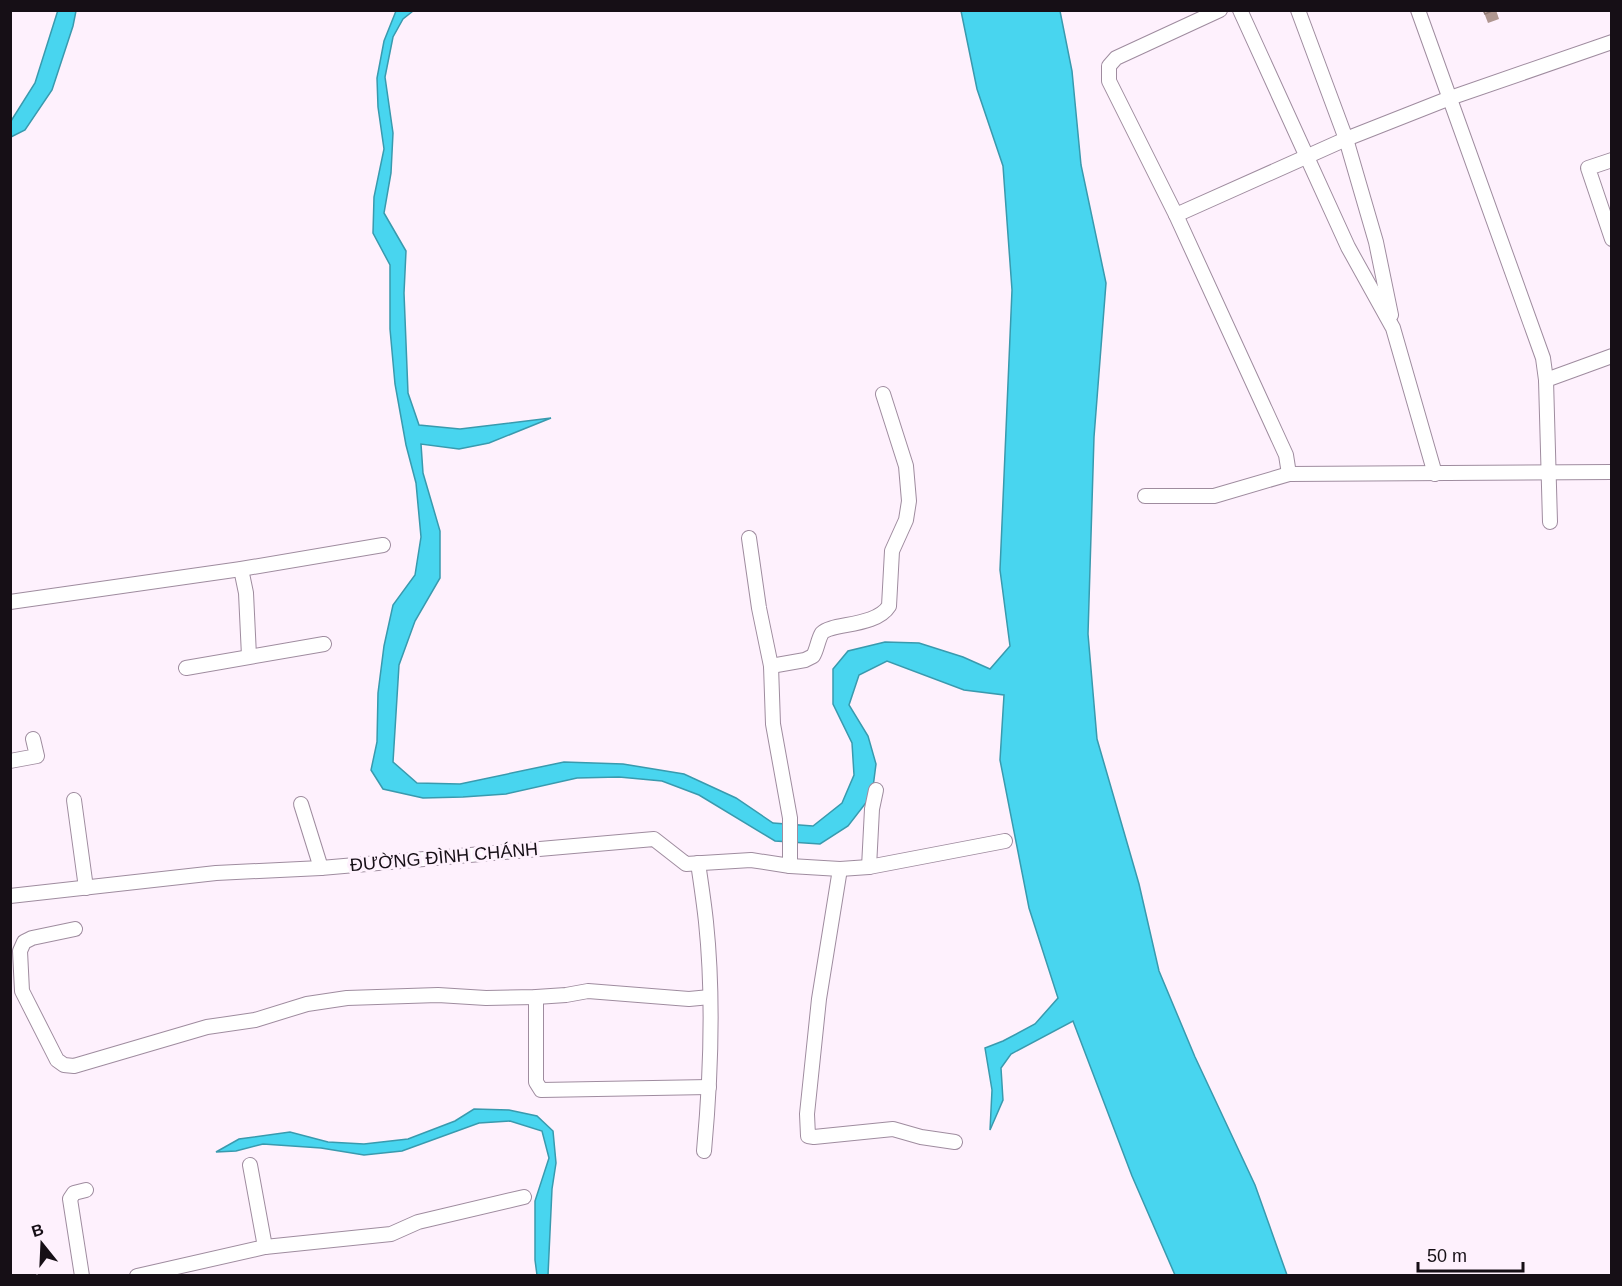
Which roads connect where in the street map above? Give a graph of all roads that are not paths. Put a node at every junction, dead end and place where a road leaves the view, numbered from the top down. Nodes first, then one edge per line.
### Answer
1 (1220, 10) edge
2 (1240, 10) edge
3 (1298, 10) edge
4 (1418, 10) edge
5 (1611, 42) edge
6 (1450, 98) junction
7 (1346, 138) junction
8 (1306, 156) junction
9 (1611, 160) edge
10 (1176, 215) junction
11 (1611, 239) edge
12 (1393, 328) junction
13 (1611, 356) edge
14 (1546, 380) junction
15 (883, 394) dead end
16 (1611, 472) edge
17 (1549, 473) junction
18 (1289, 474) junction
19 (1435, 474) junction
20 (1145, 496) dead end
21 (1550, 522) dead end
22 (749, 538) dead end
23 (383, 545) dead end
24 (241, 569) junction
25 (10, 602) edge
26 (324, 644) dead end
27 (249, 656) junction
28 (771, 666) junction
29 (186, 668) dead end
30 (33, 739) dead end
31 (10, 761) edge
32 (876, 790) dead end
33 (74, 800) dead end
34 (301, 804) dead end
35 (1005, 841) dead end
36 (698, 863) junction
37 (790, 866) junction
38 (869, 867) junction
39 (321, 868) junction
40 (840, 869) junction
41 (86, 888) junction
42 (10, 896) edge
43 (75, 929) dead end
44 (536, 997) junction
45 (710, 997) junction
46 (710, 1087) junction
47 (955, 1142) dead end
48 (704, 1151) dead end
49 (249, 1165) dead end
50 (86, 1190) dead end
51 (524, 1197) dead end
52 (265, 1247) junction
53 (82, 1275) edge
54 (137, 1275) edge

1 - 10 street
2 - 8 street
3 - 7 street
4 - 6 street
5 - 6 street
6 - 7 street
6 - 14 street
7 - 8 street
7 - 12 street
8 - 10 street
8 - 12 street
9 - 11 street
10 - 18 street
12 - 19 street
13 - 14 street
14 - 17 street
15 - 28 street
16 - 17 street
17 - 19 street
17 - 21 street
18 - 19 street
18 - 20 street
22 - 28 street
23 - 24 street
24 - 25 street
24 - 27 street
26 - 27 street
27 - 29 street
28 - 37 street
30 - 31 street
32 - 38 street
33 - 41 street
34 - 39 street
35 - 38 street, ĐƯỜNG ĐÌNH CHÁNH
36 - 37 street, ĐƯỜNG ĐÌNH CHÁNH
36 - 39 street, ĐƯỜNG ĐÌNH CHÁNH
36 - 45 street
37 - 40 street, ĐƯỜNG ĐÌNH CHÁNH
38 - 40 street, ĐƯỜNG ĐÌNH CHÁNH
39 - 41 street, ĐƯỜNG ĐÌNH CHÁNH
40 - 47 street
41 - 42 street, ĐƯỜNG ĐÌNH CHÁNH
43 - 44 street
44 - 45 street
44 - 46 street
45 - 46 street
46 - 48 street
49 - 52 street
50 - 53 street
51 - 52 street
52 - 54 street

